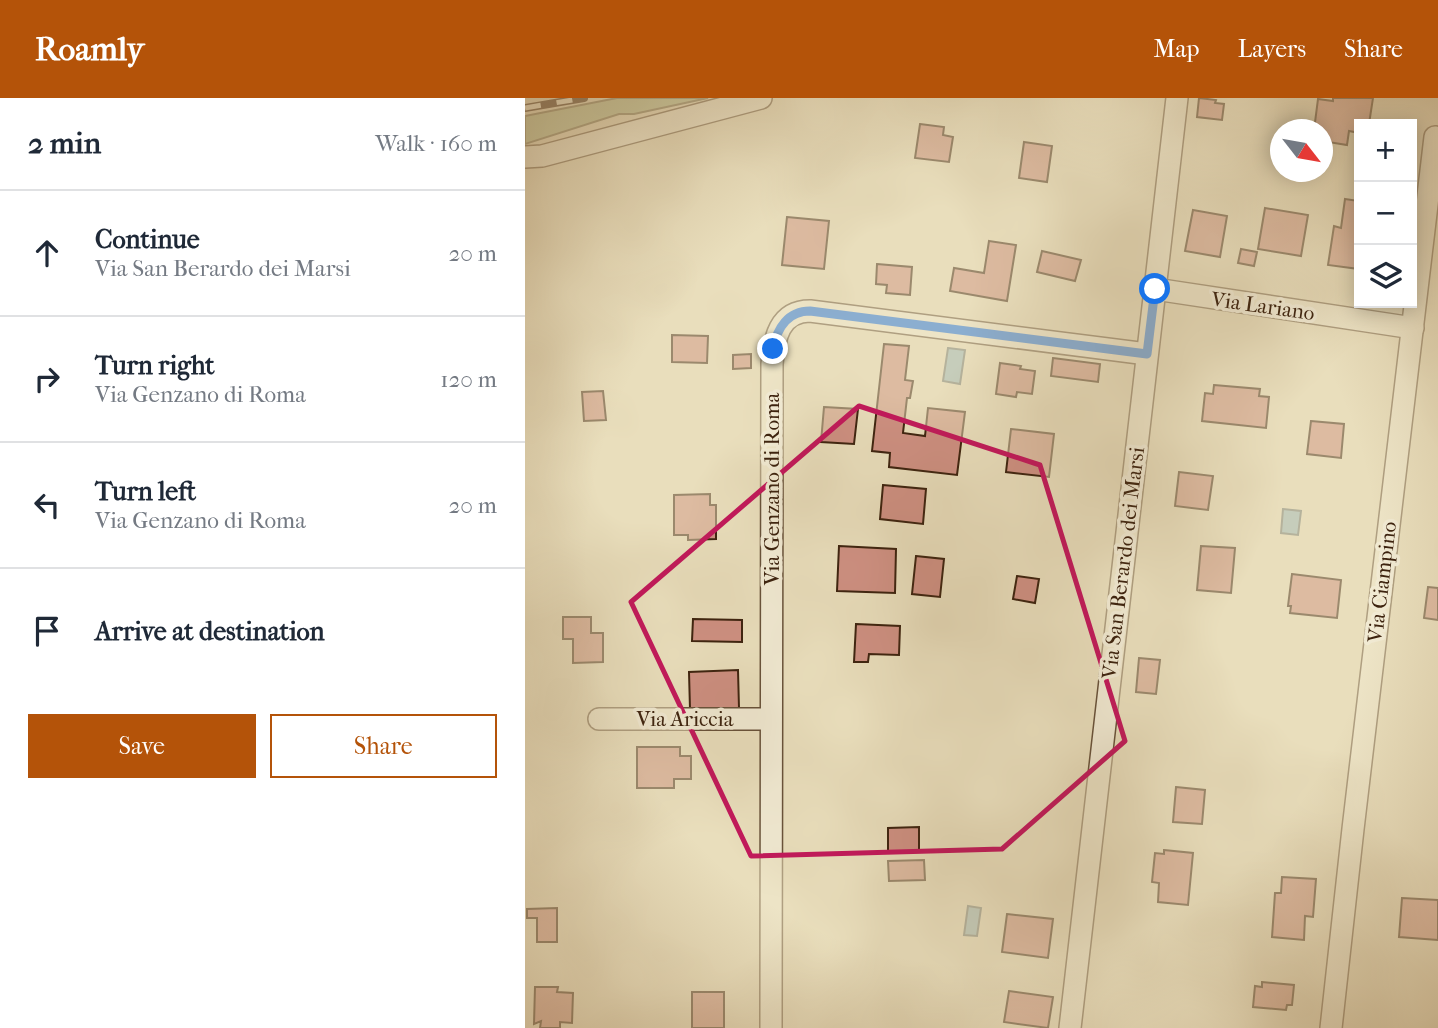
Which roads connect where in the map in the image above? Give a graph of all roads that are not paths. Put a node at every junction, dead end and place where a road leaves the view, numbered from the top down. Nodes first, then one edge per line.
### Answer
1 (761, 98) edge
2 (1177, 98) edge
3 (1435, 137) dead end
4 (525, 157) edge
5 (1432, 208) edge
6 (1155, 289) junction
7 (1413, 328) junction
8 (1147, 354) junction
9 (599, 719) dead end
10 (771, 719) junction
11 (771, 1028) edge
12 (1070, 1028) edge
13 (1331, 1028) edge

1 - 4 street
2 - 6 street, Via San Berardo dei Marsi
3 - 5 street, Via Ciampino
5 - 7 street, Via Ciampino
6 - 7 street, Via Lariano
6 - 8 street, Via San Berardo dei Marsi
7 - 13 street, Via Ciampino
8 - 10 street, Via Genzano di Roma
8 - 12 street, Via San Berardo dei Marsi
9 - 10 street, Via Ariccia
10 - 11 street, Via Genzano di Roma

